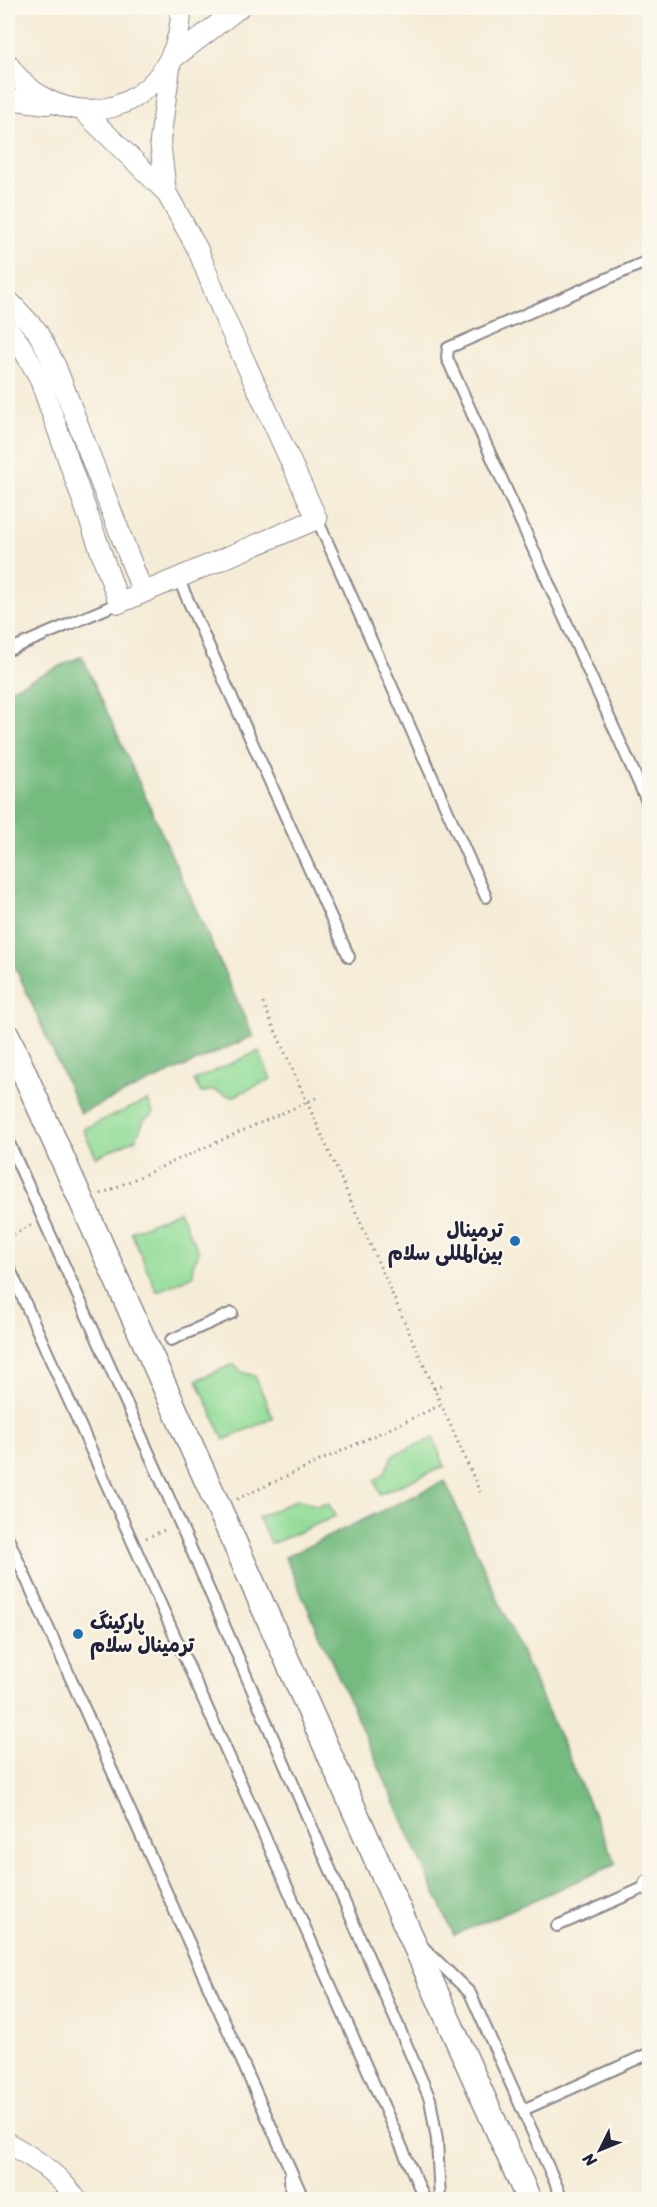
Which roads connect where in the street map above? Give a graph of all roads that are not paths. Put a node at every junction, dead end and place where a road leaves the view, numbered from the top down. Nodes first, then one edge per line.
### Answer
1 (182, 8) edge
2 (239, 8) edge
3 (171, 60) junction
4 (8, 64) edge
5 (8, 99) edge
6 (58, 105) junction
7 (82, 110) junction
8 (166, 192) junction
9 (650, 260) edge
10 (8, 300) edge
11 (8, 329) edge
12 (317, 519) junction
13 (178, 578) junction
14 (143, 593) junction
15 (119, 603) junction
16 (11, 649) dead end
17 (650, 808) edge
18 (486, 897) dead end
19 (349, 957) dead end
20 (8, 1037) edge
21 (8, 1141) edge
22 (8, 1265) edge
23 (232, 1313) dead end
24 (171, 1340) dead end
25 (8, 1538) edge
26 (649, 1885) edge
27 (557, 1926) dead end
28 (411, 1936) junction
29 (650, 2053) edge
30 (523, 2110) junction
31 (8, 2143) edge
32 (290, 2168) junction
33 (77, 2199) edge
34 (291, 2199) edge
35 (304, 2199) edge
36 (425, 2199) edge
37 (440, 2199) edge
38 (529, 2199) edge
39 (563, 2199) edge

1 - 3 street
2 - 3 street
3 - 7 street
3 - 8 street
4 - 6 street
5 - 6 street
6 - 7 street
7 - 8 street
8 - 12 street
9 - 17 lane
10 - 14 street
11 - 15 street
12 - 13 street
12 - 18 lane
13 - 14 street
13 - 19 lane
14 - 15 street
15 - 16 lane
20 - 28 street
21 - 37 lane
22 - 36 lane
23 - 24 lane
25 - 32 lane
26 - 27 lane
28 - 30 lane
28 - 38 street
29 - 30 lane
30 - 39 lane
31 - 33 street
32 - 34 lane
32 - 35 lane

